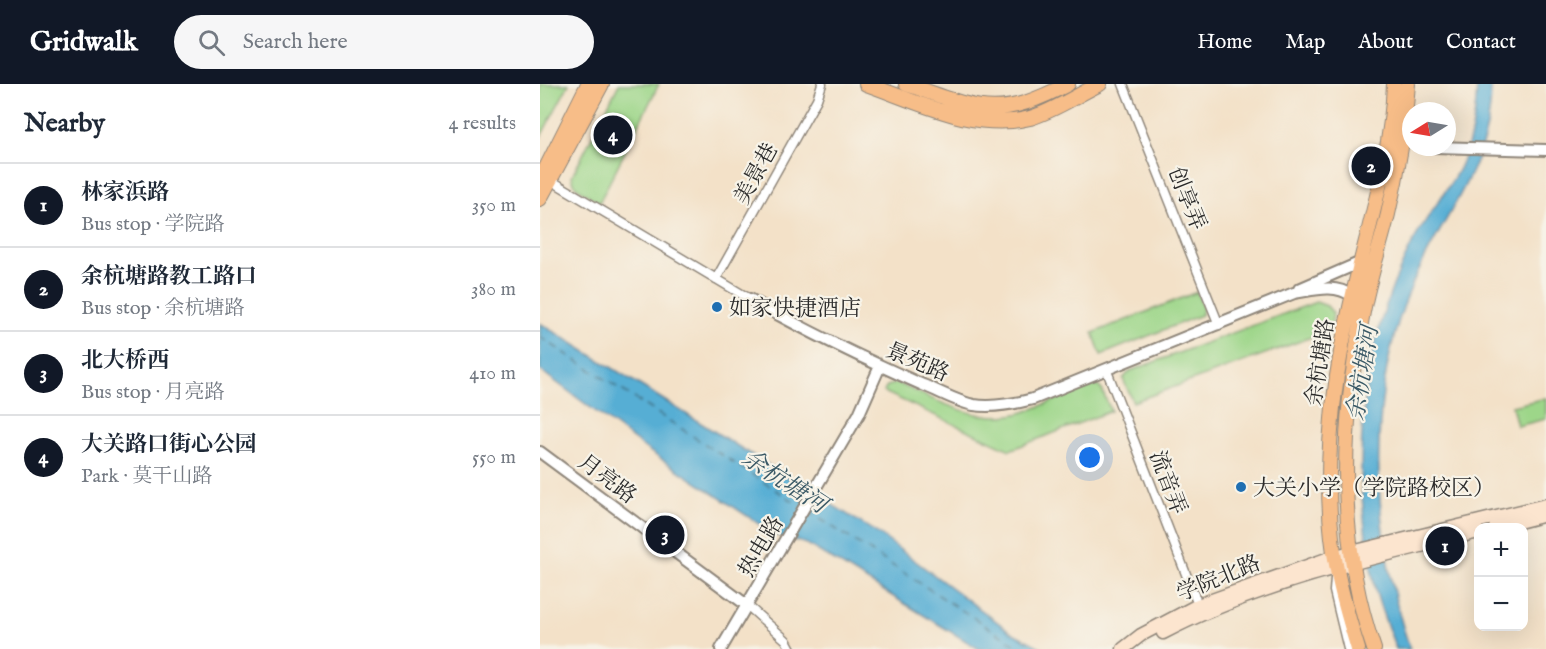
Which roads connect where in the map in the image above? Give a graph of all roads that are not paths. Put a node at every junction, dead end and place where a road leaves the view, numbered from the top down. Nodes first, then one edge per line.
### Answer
1 (588, 84) edge
2 (602, 84) edge
3 (822, 84) edge
4 (866, 84) edge
5 (906, 84) edge
6 (1068, 84) edge
7 (1100, 84) edge
8 (1123, 84) edge
9 (1394, 84) edge
10 (1408, 84) edge
11 (1407, 102) edge
12 (1456, 148) edge
13 (1546, 150) edge
14 (1403, 156) edge
15 (543, 177) edge
16 (540, 199) edge
17 (1361, 262) junction
18 (716, 279) junction
19 (1294, 293) junction
20 (1352, 296) junction
21 (750, 299) joint
22 (1219, 325) junction
23 (880, 366) junction
24 (1107, 371) junction
25 (540, 452) edge
26 (1546, 505) edge
27 (1546, 515) edge
28 (1515, 523) edge
29 (1474, 532) edge
30 (1390, 548) junction
31 (1353, 557) junction
32 (1336, 562) junction
33 (1198, 605) junction
34 (748, 606) junction
35 (721, 649) edge
36 (791, 649) edge
37 (1123, 649) edge
38 (1136, 649) edge
39 (1348, 649) edge
40 (1358, 649) edge
41 (1374, 649) edge

1 - 15 main road
2 - 15 main road
3 - 18 street, 美景巷
4 - 7 main road
5 - 6 main road
8 - 22 street, 创享弄
9 - 17 main road, 余杭塘路
10 - 11 main road, 余杭塘路
12 - 13 street
14 - 31 main road, 余杭塘路
15 - 16 main road
15 - 18 street, 景苑路
17 - 19 street, 景苑路
17 - 20 main road, 余杭塘路
18 - 21 street, 景苑路
19 - 20 street, 景苑路
19 - 22 street, 景苑路
20 - 32 main road, 余杭塘路
21 - 23 street, 景苑路
22 - 24 street, 景苑路
23 - 24 street, 景苑路
23 - 34 street, 热电路
24 - 33 street, 流音弄
25 - 34 street, 月亮路
26 - 30 main road
27 - 28 main road
29 - 30 main road
30 - 31 main road
31 - 32 main road
31 - 41 main road, 余杭塘路
32 - 33 main road, 学院北路
32 - 38 main road, 学院北路
32 - 39 street
32 - 40 main road, 余杭塘路
33 - 37 main road, 学院北路
34 - 35 street, 热电路
34 - 36 street, 月亮路

